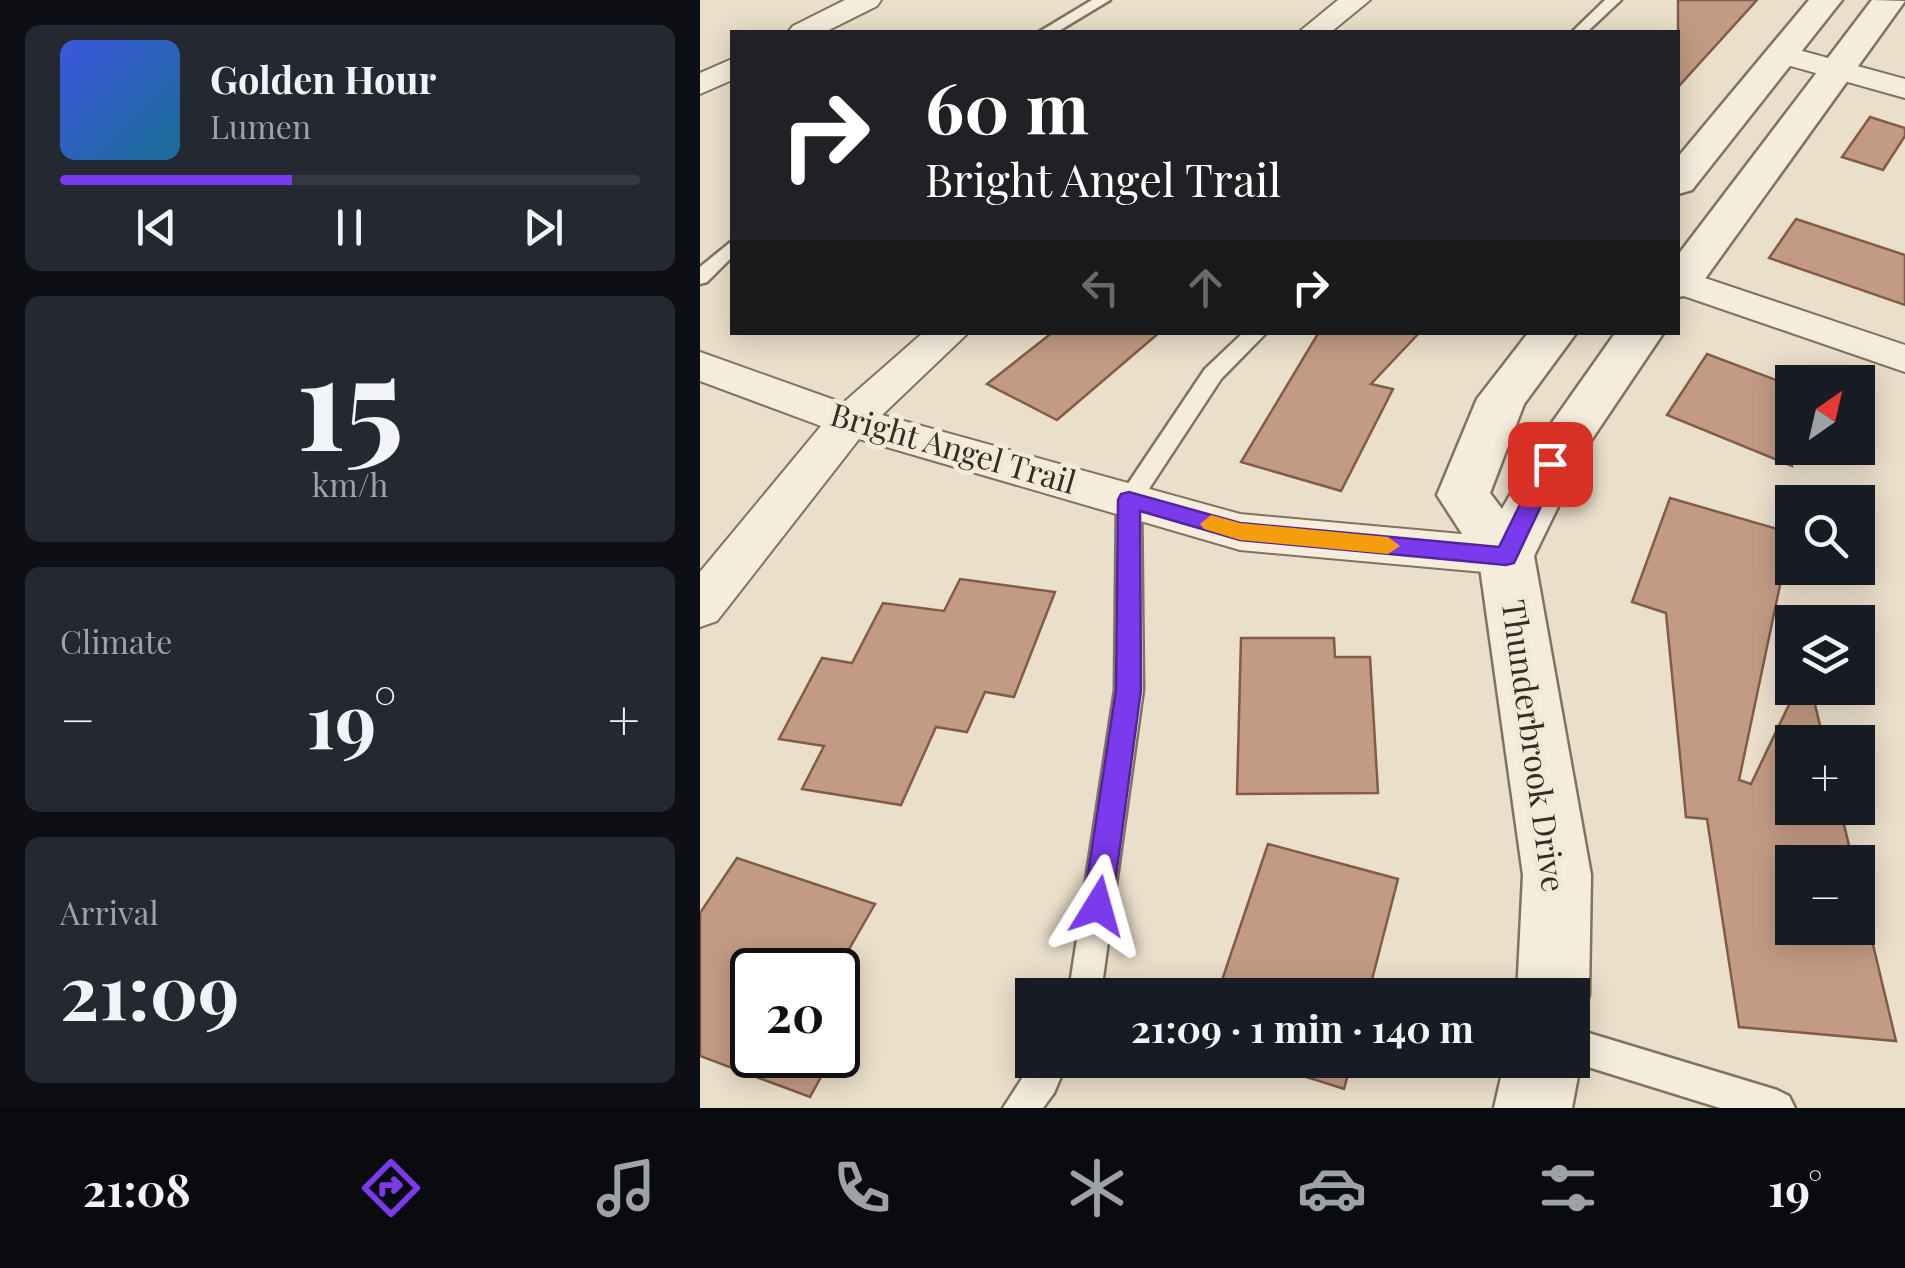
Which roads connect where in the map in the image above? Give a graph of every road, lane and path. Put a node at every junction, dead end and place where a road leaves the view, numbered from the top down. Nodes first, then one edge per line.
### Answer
1 (867, 0) edge
2 (1103, 0) edge
3 (1356, 0) edge
4 (1614, 0) edge
5 (1826, 0) edge
6 (1889, 0) edge
7 (801, 19) edge
8 (1050, 30) edge
9 (1316, 30) edge
10 (1581, 30) edge
11 (1784, 54) junction
12 (730, 69) edge
13 (1838, 70) junction
14 (700, 85) edge
15 (1905, 89) edge
16 (1680, 180) edge
17 (730, 249) edge
18 (700, 278) edge
19 (1680, 279) edge
20 (1680, 283) edge
21 (946, 335) edge
22 (1254, 335) edge
23 (1552, 335) edge
24 (1639, 335) edge
25 (1905, 359) edge
26 (700, 366) edge
27 (849, 421) junction
28 (1129, 500) junction
29 (1506, 556) junction
30 (700, 607) edge
31 (1087, 978) edge
32 (1553, 978) edge
33 (1590, 1050) edge
34 (1043, 1078) edge
35 (1539, 1078) edge
36 (1021, 1108) edge
37 (1533, 1108) edge
38 (1776, 1108) edge

1 - 7 street
2 - 8 lane
3 - 9 street
4 - 10 lane
5 - 11 street
6 - 13 street
11 - 13 street
11 - 16 street
12 - 14 street
13 - 15 street
13 - 19 street
17 - 18 lane
20 - 25 street
21 - 27 street
22 - 28 lane
23 - 29 street, Thunderbrook Drive
24 - 29 street, Thunderbrook Drive
26 - 27 street, Bright Angel Trail
27 - 28 street, Bright Angel Trail
27 - 30 street
28 - 29 street, Bright Angel Trail
28 - 31 lane
29 - 32 street, Thunderbrook Drive
33 - 38 lane
34 - 36 lane
35 - 37 street

